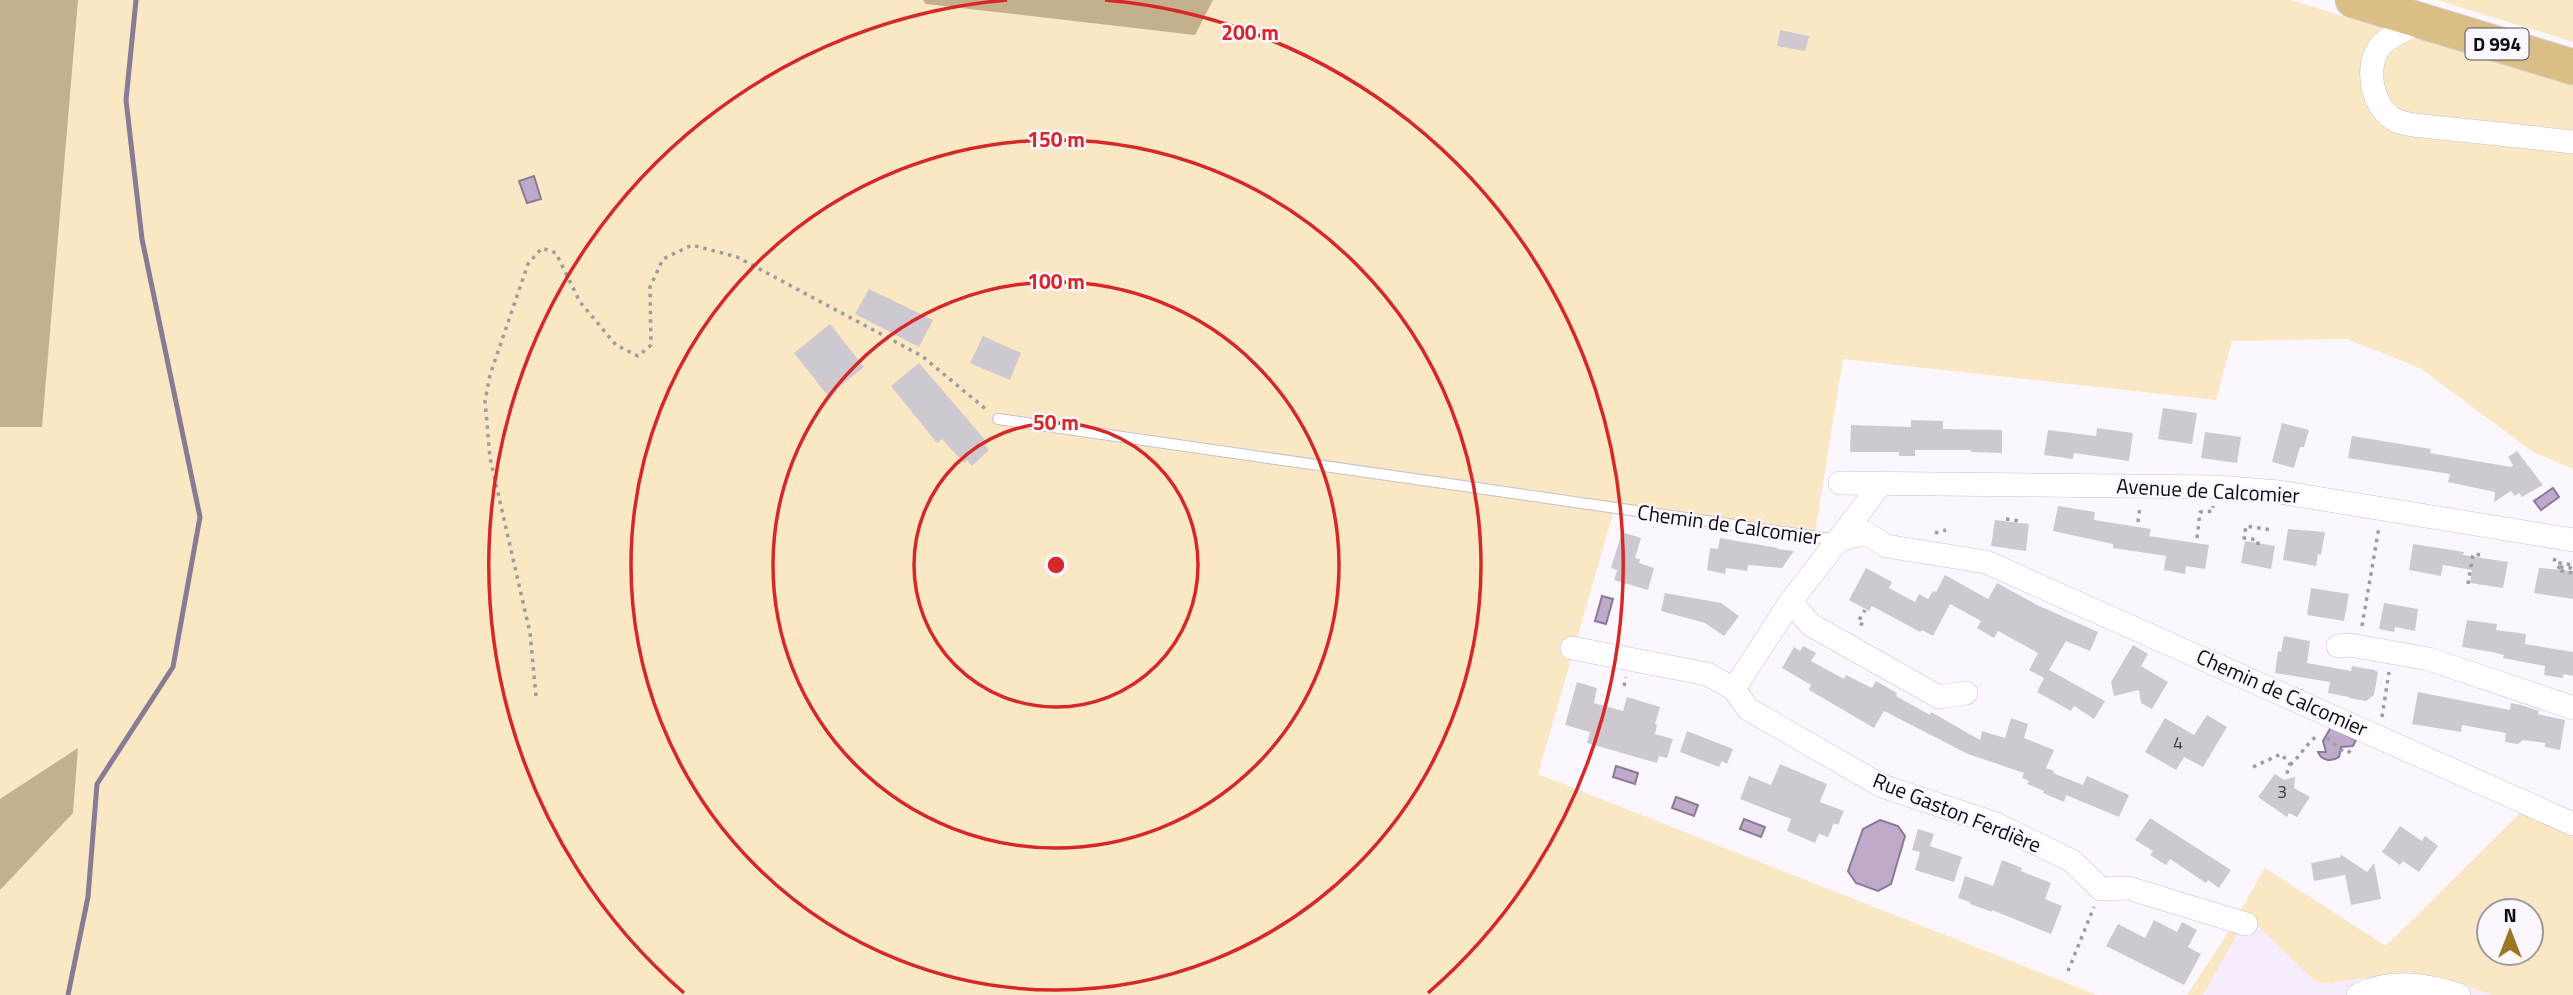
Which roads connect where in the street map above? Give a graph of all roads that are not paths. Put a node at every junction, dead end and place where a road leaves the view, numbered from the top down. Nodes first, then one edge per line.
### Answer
1 (2353, 0) edge
2 (2421, 21) junction
3 (2573, 67) edge
4 (2573, 142) edge
5 (998, 419) road end
6 (1840, 483) dead end
7 (1881, 484) junction
8 (1838, 540) junction
9 (2573, 540) edge
10 (1790, 604) junction
11 (2338, 646) dead end
12 (1572, 648) dead end
13 (1734, 689) junction
14 (1966, 693) dead end
15 (2573, 708) edge
16 (2573, 824) edge
17 (2246, 924) dead end
18 (2358, 995) edge
19 (2459, 995) edge

1 - 2 main road, D 994
2 - 3 main road, D 994
2 - 4 street
5 - 8 lane, Chemin de Calcomier
6 - 7 street, Avenue de Calcomier
7 - 8 street
7 - 9 street, Avenue de Calcomier
8 - 10 street
8 - 16 street, Chemin de Calcomier
10 - 13 street
10 - 14 street
11 - 15 street
12 - 13 street
13 - 17 street, Rue Gaston Ferdière
18 - 19 street

